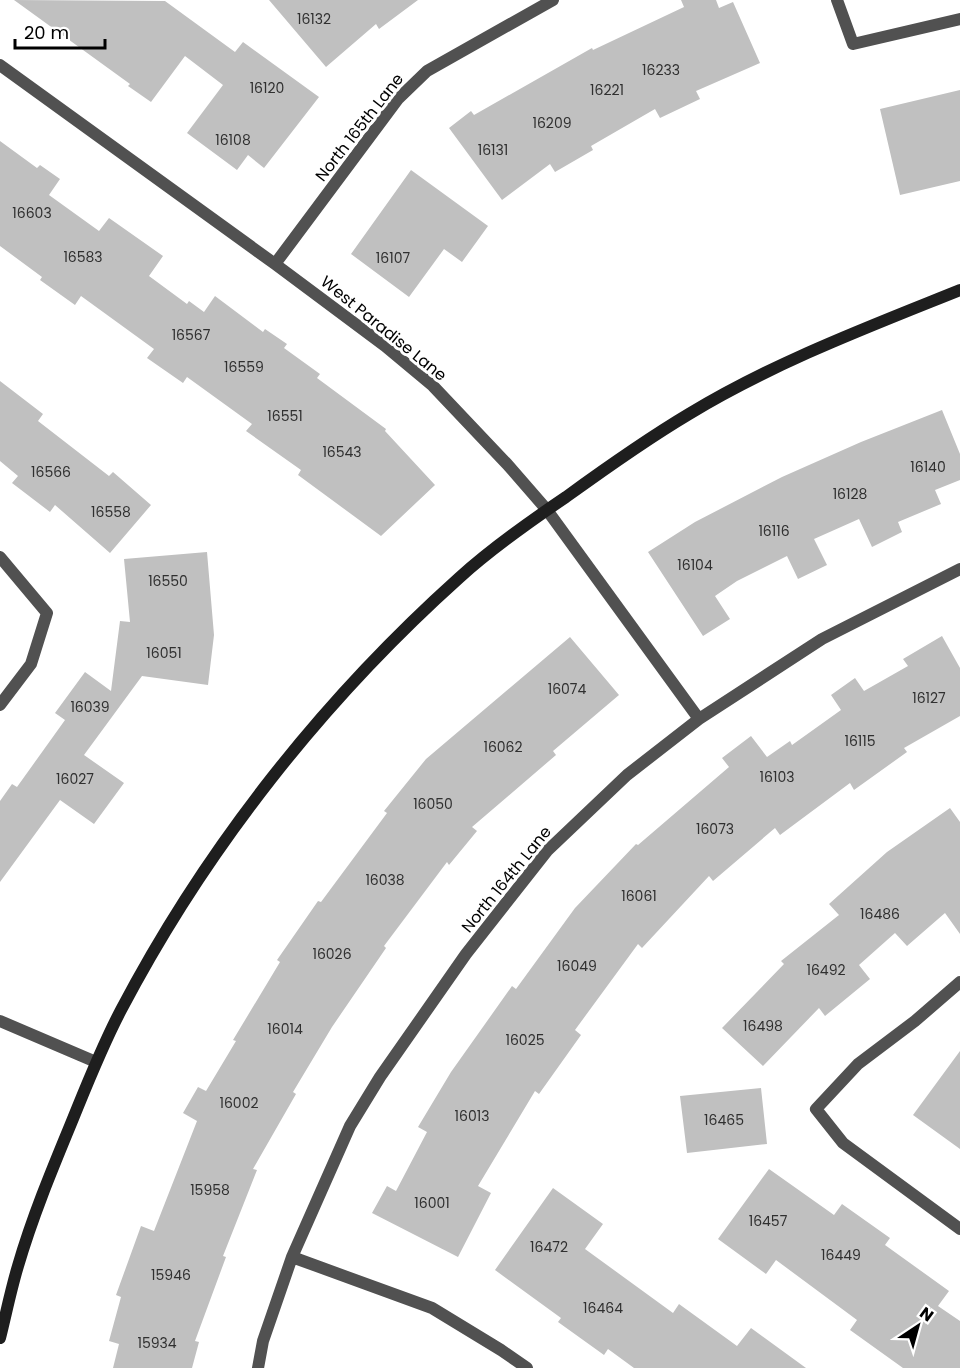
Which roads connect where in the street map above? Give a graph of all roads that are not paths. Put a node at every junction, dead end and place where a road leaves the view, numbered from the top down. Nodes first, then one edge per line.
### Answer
1 (553, 0) edge
2 (837, 0) edge
3 (960, 20) edge
4 (0, 65) edge
5 (275, 264) junction
6 (960, 290) edge
7 (547, 510) junction
8 (0, 557) edge
9 (960, 569) edge
10 (0, 705) edge
11 (699, 719) junction
12 (960, 982) edge
13 (0, 1021) edge
14 (96, 1062) junction
15 (960, 1229) edge
16 (292, 1257) junction
17 (0, 1338) edge
18 (258, 1368) edge
19 (527, 1368) edge

1 - 5 street, North 165th Lane
2 - 3 street
4 - 5 street, West Paradise Lane
5 - 7 street, West Paradise Lane
6 - 7 main road
7 - 11 street, West Paradise Lane
7 - 14 main road
8 - 10 street
9 - 11 street, North 164th Lane
11 - 16 street, North 164th Lane
12 - 15 street
13 - 14 street
14 - 17 main road
16 - 18 street, North 164th Lane
16 - 19 street

